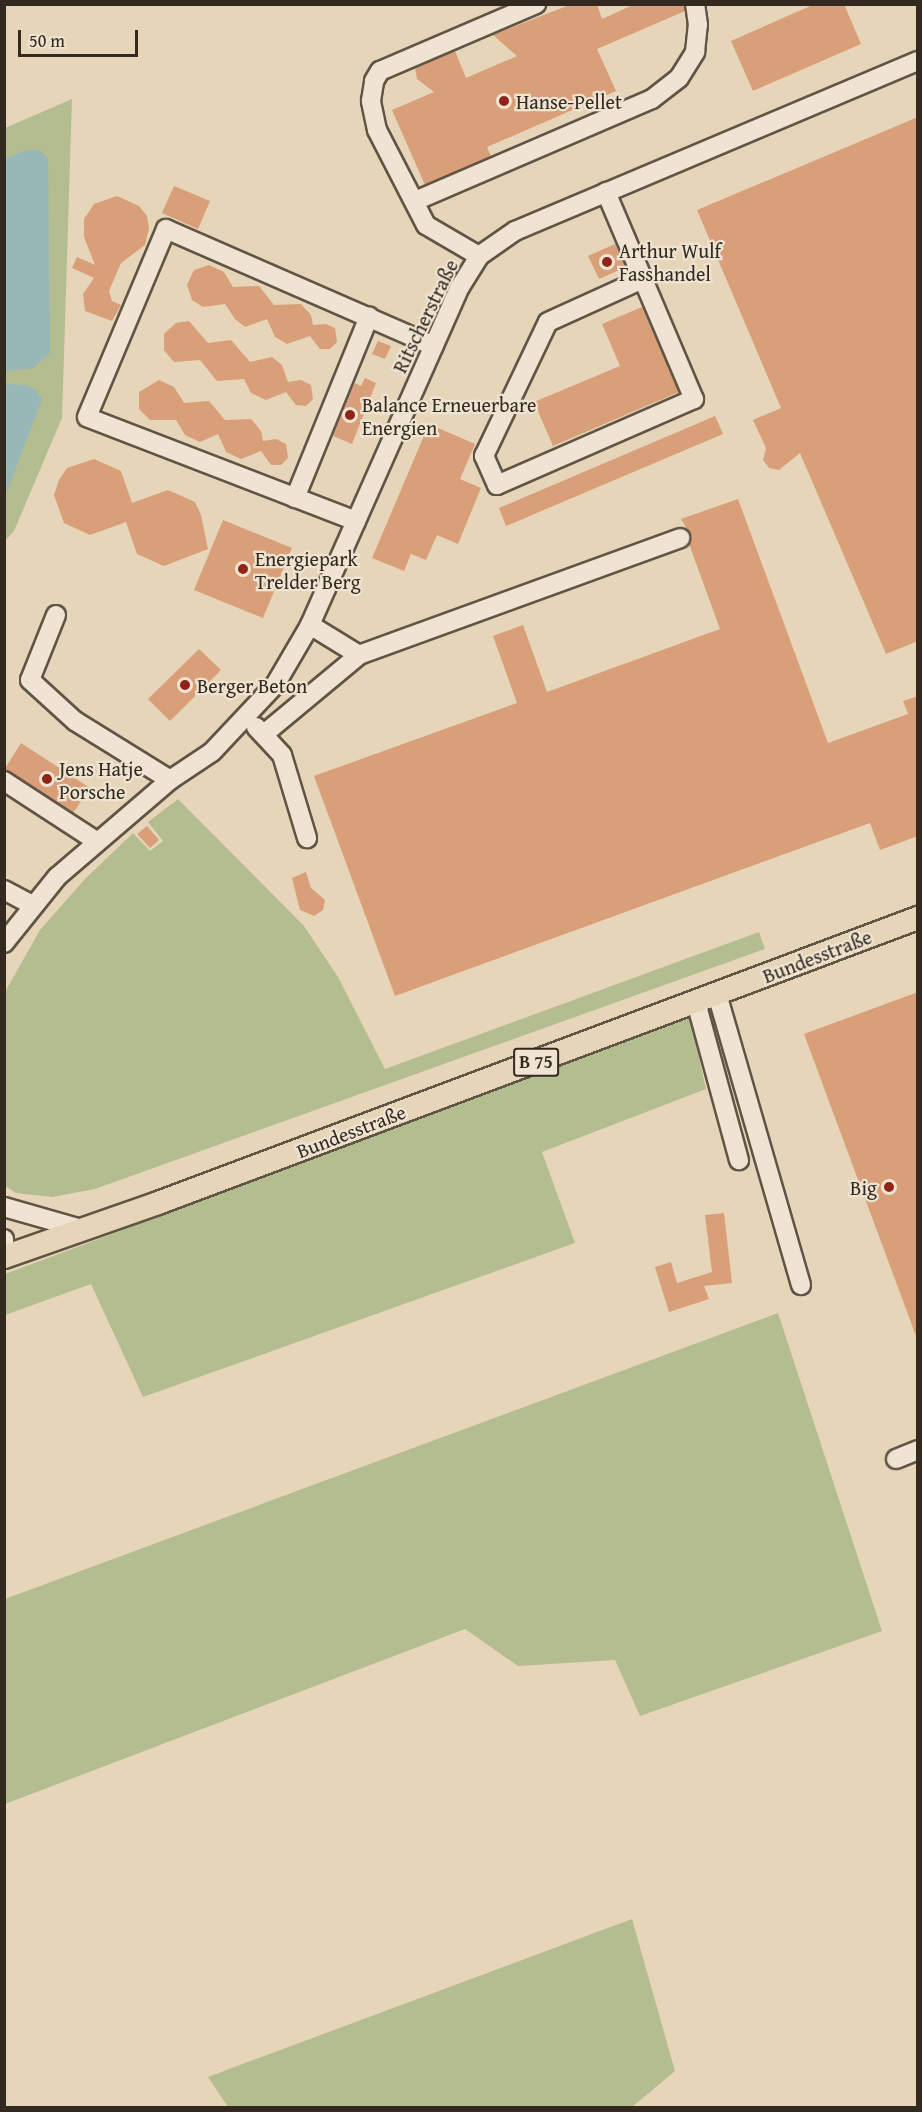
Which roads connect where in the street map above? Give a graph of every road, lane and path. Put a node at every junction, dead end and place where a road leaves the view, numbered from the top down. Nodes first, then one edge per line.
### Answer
1 (536, 4) edge
2 (695, 4) edge
3 (918, 61) edge
4 (606, 192) junction
5 (415, 201) junction
6 (479, 256) junction
7 (643, 279) junction
8 (369, 318) junction
9 (434, 346) junction
10 (295, 498) junction
11 (356, 521) junction
12 (680, 538) dead end
13 (56, 615) dead end
14 (310, 625) junction
15 (359, 655) junction
16 (246, 719) junction
17 (264, 734) junction
18 (170, 780) junction
19 (4, 781) edge
20 (307, 838) dead end
21 (96, 840) junction
22 (4, 890) edge
23 (32, 905) junction
24 (918, 918) edge
25 (4, 943) edge
26 (717, 994) junction
27 (696, 1002) junction
28 (739, 1160) dead end
29 (4, 1207) edge
30 (81, 1229) junction
31 (4, 1239) edge
32 (4, 1247) edge
33 (4, 1257) edge
34 (801, 1285) dead end
35 (918, 1450) edge
36 (896, 1459) dead end

1 - 5 street
2 - 5 street
3 - 4 street, Ritscherstraße
4 - 6 street, Ritscherstraße
4 - 7 street
5 - 6 street
6 - 9 street, Ritscherstraße
7 - 7 street
8 - 9 street
8 - 10 street
8 - 10 street
9 - 11 street, Ritscherstraße
10 - 11 street
11 - 14 street, Ritscherstraße
12 - 15 street
13 - 18 street
14 - 15 street
14 - 16 street, Ritscherstraße
15 - 17 street
16 - 17 street
16 - 18 street, Ritscherstraße
17 - 20 street
18 - 21 street, Ritscherstraße
19 - 21 street
21 - 23 street, Ritscherstraße
22 - 23 street
23 - 25 street, Ritscherstraße
24 - 26 main road, Bundesstraße / B 75
26 - 27 main road, Bundesstraße / B 75
26 - 34 street
27 - 28 street
27 - 30 main road, Bundesstraße / B 75
29 - 30 street
30 - 33 main road, Bundesstraße / B 75
31 - 32 street
35 - 36 street

